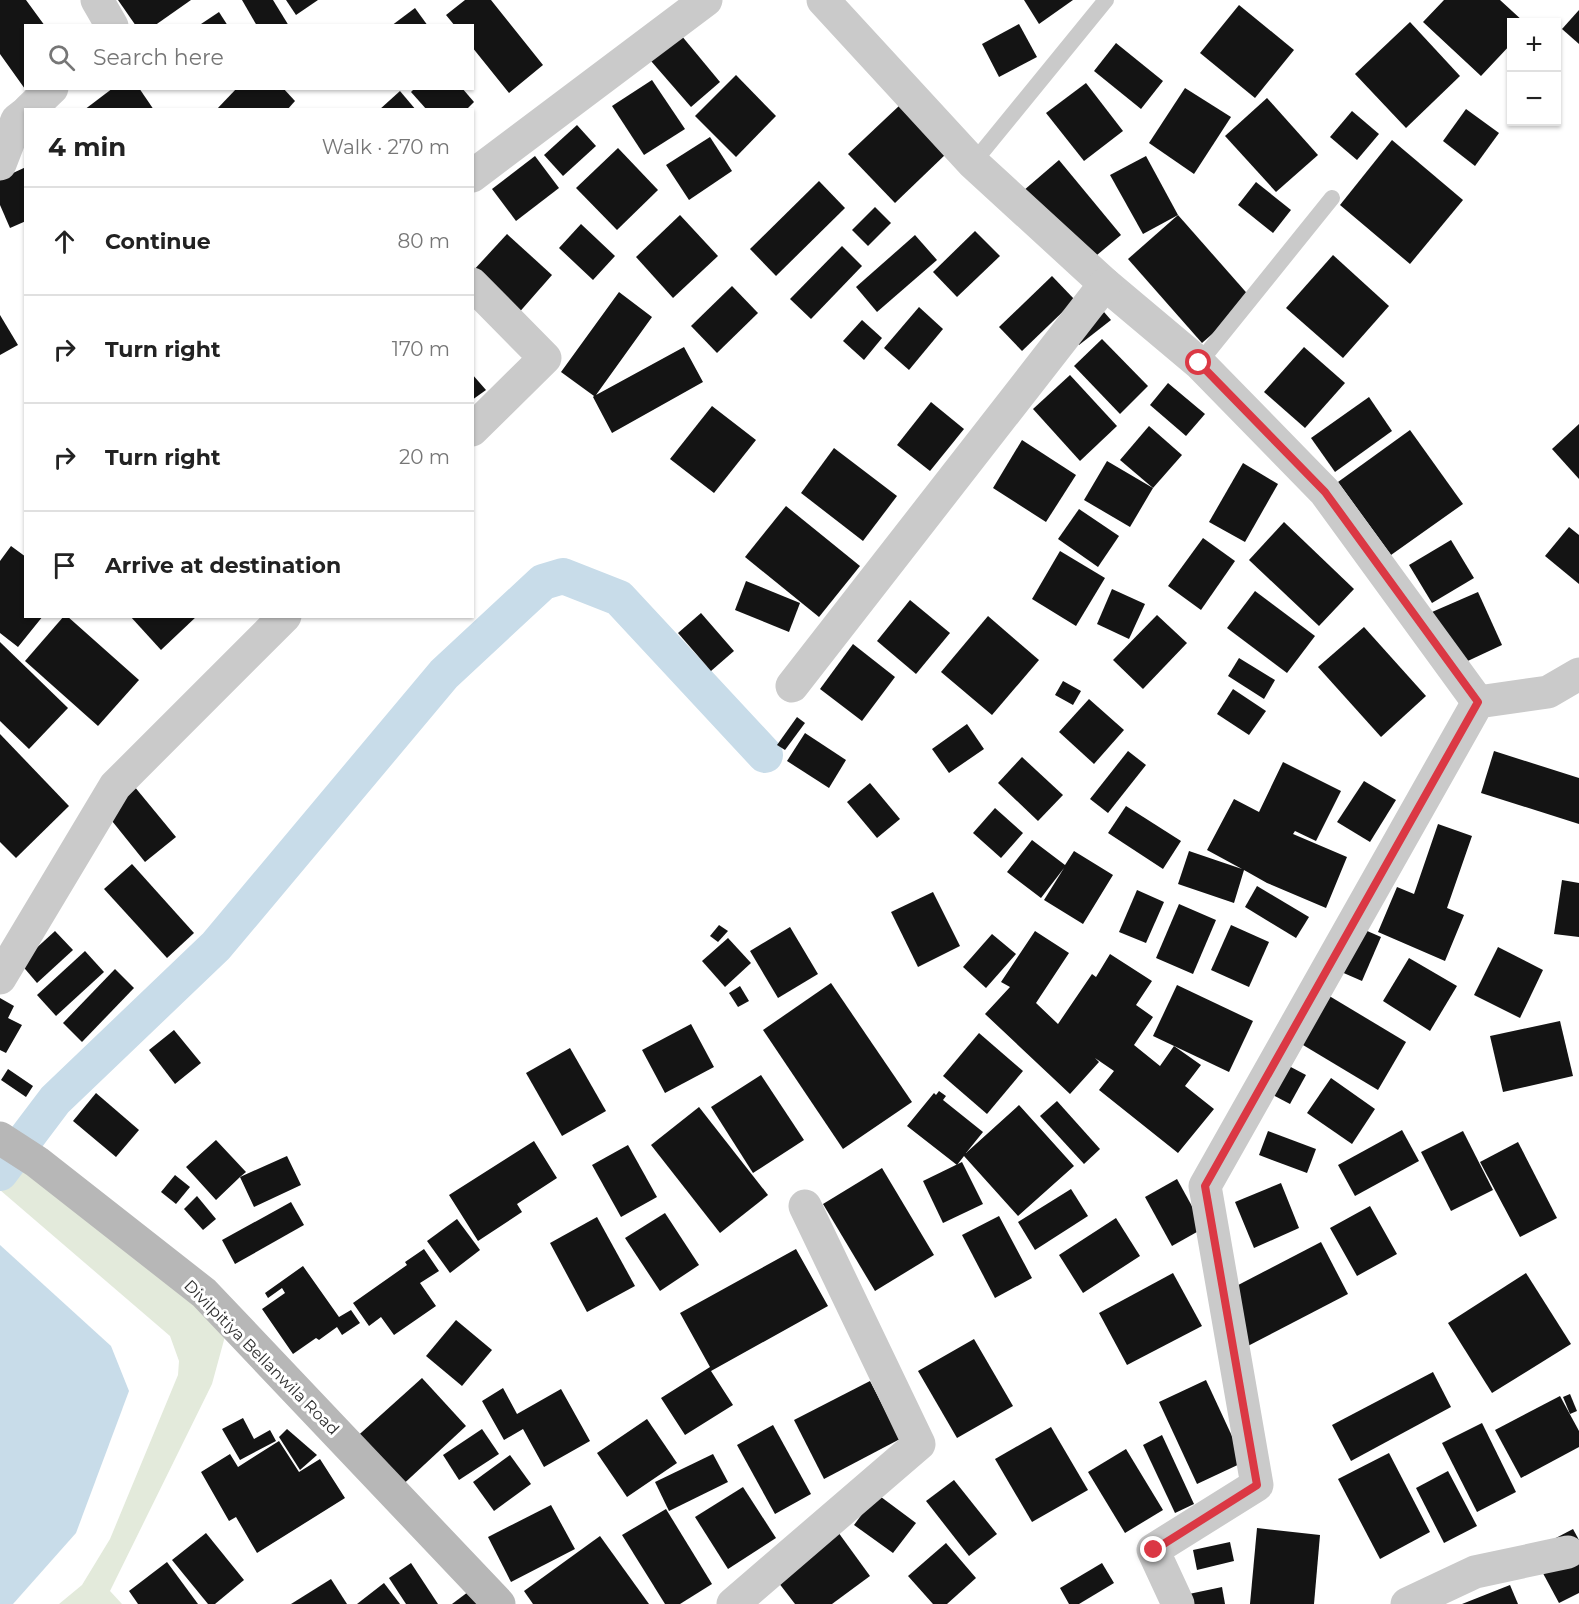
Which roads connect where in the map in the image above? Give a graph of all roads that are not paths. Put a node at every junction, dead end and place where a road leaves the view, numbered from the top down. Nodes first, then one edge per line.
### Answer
1 (97, 0) edge
2 (706, 0) edge
3 (823, 0) edge
4 (1106, 0) edge
5 (111, 24) edge
6 (50, 90) edge
7 (31, 108) edge
8 (24, 115) edge
9 (973, 163) junction
10 (0, 164) edge
11 (474, 174) edge
12 (1332, 198) dead end
13 (1105, 284) junction
14 (474, 286) edge
15 (1199, 363) junction
16 (474, 428) edge
17 (283, 618) edge
18 (1579, 674) edge
19 (792, 686) dead end
20 (1478, 702) junction
21 (0, 978) edge
22 (0, 1138) edge
23 (805, 1206) dead end
24 (1568, 1552) dead end
25 (499, 1604) edge
26 (733, 1604) edge
27 (1178, 1604) edge
28 (1407, 1604) edge

1 - 5 street
2 - 11 street
3 - 9 street
4 - 9 lane
6 - 7 street
8 - 10 street
9 - 13 street
12 - 15 lane
13 - 15 street
13 - 19 street
14 - 16 street
15 - 20 street
17 - 21 street
18 - 20 street
20 - 27 street
22 - 25 street, Divilpitiya Bellanwila Road
23 - 26 street
24 - 28 street

